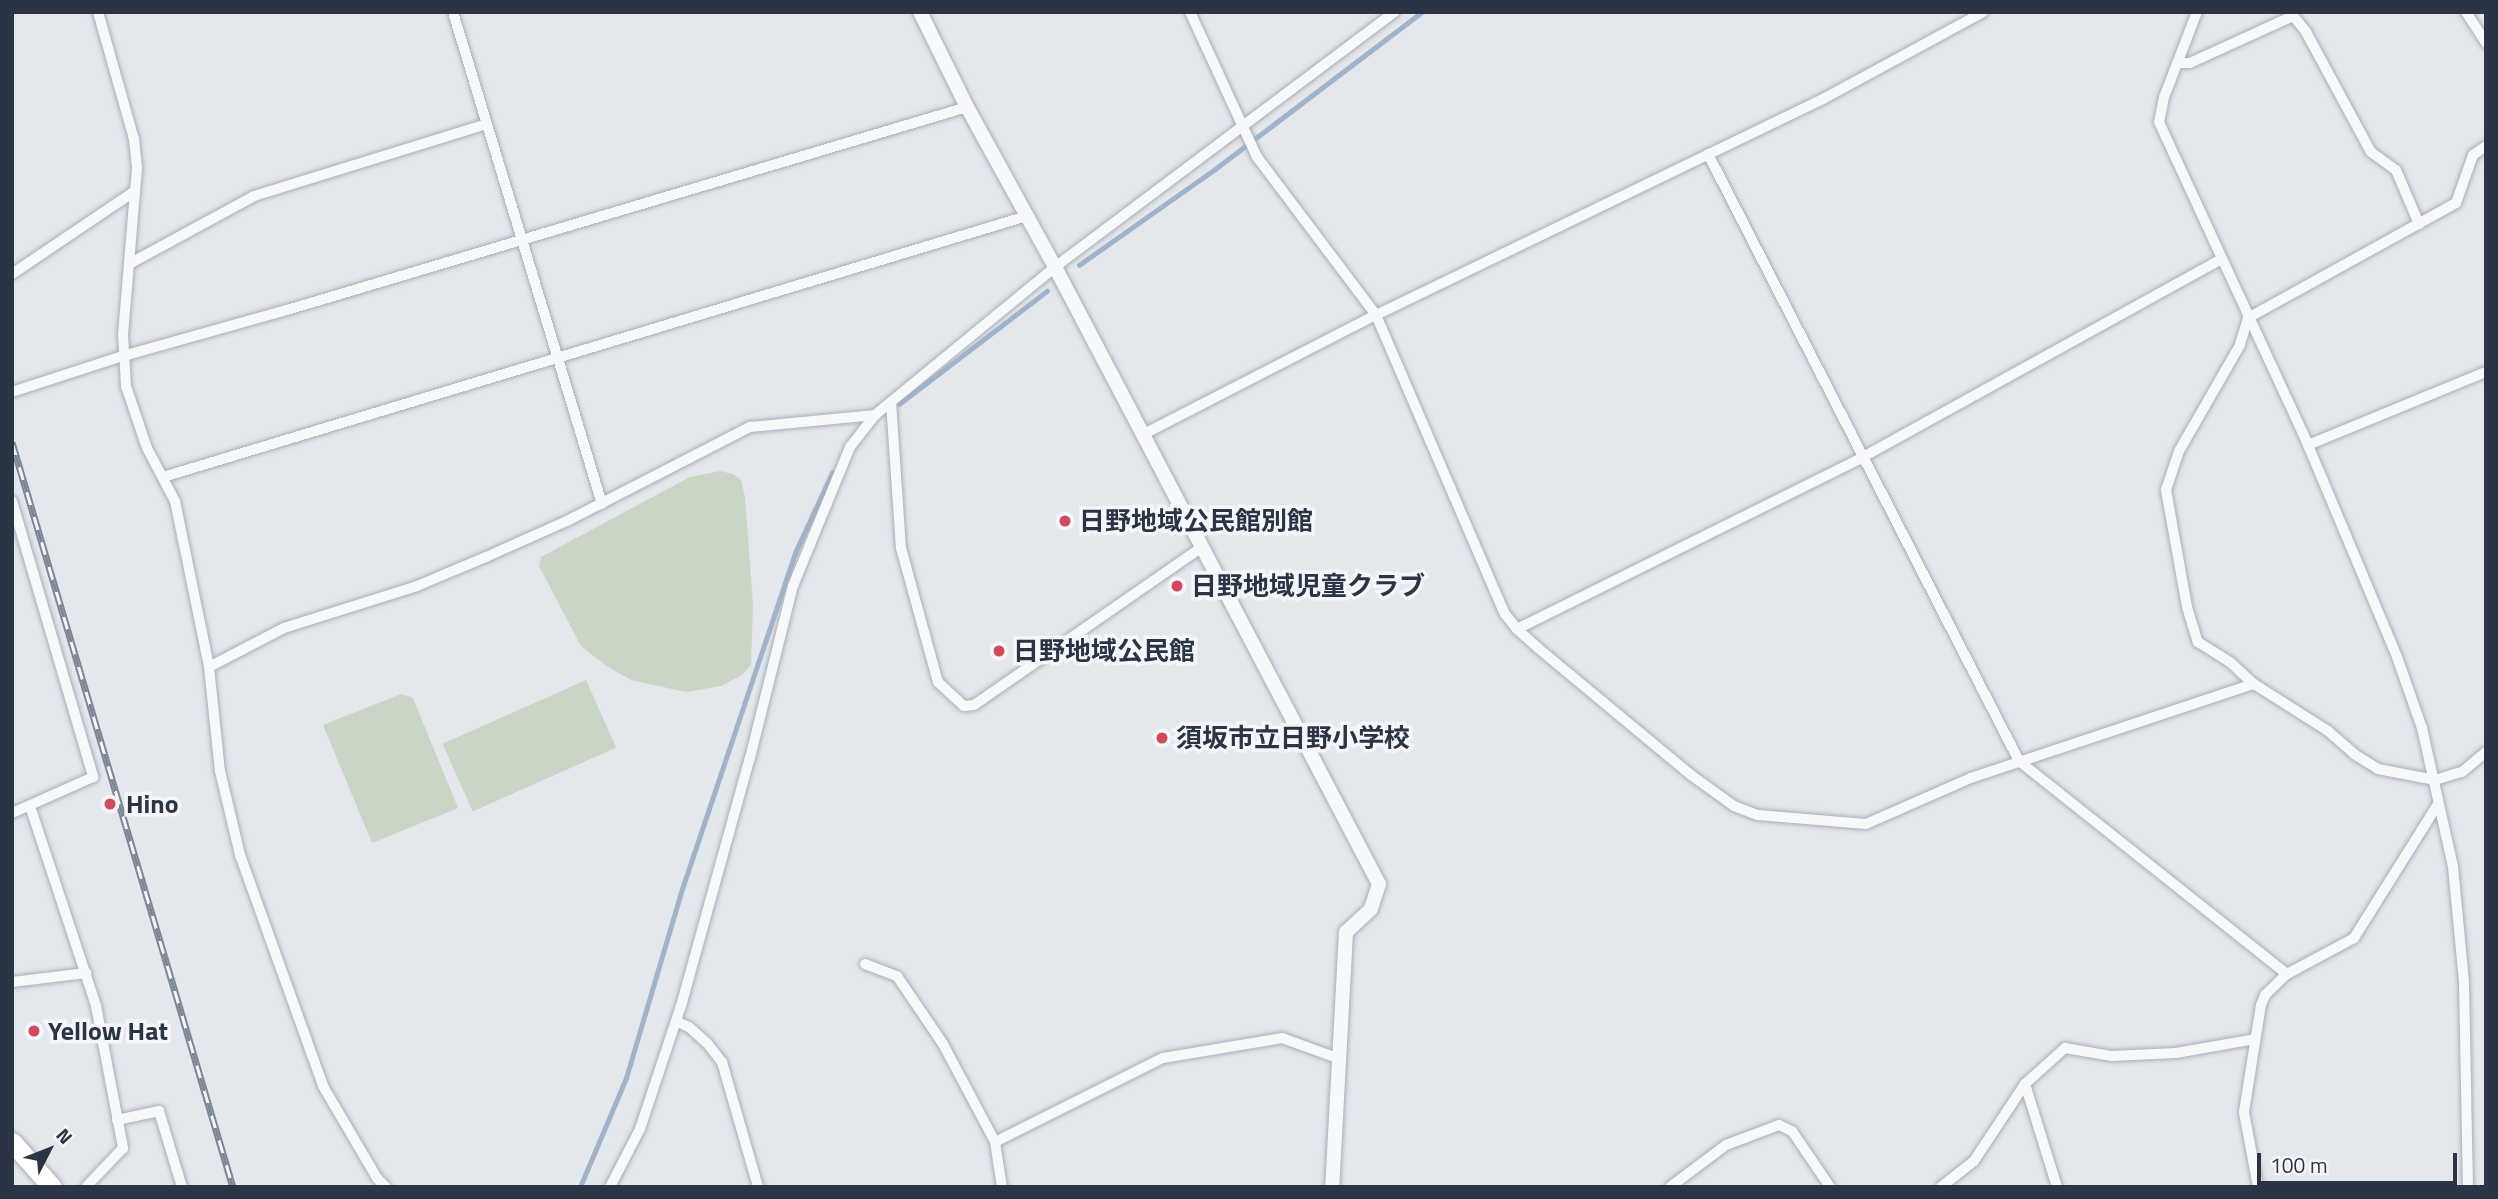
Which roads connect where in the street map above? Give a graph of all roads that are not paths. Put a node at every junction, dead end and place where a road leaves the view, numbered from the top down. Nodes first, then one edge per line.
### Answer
1 (99, 12) edge
2 (453, 12) edge
3 (920, 12) edge
4 (1191, 12) edge
5 (1395, 12) edge
6 (1983, 12) edge
7 (2197, 12) edge
8 (2466, 12) edge
9 (2290, 15) edge
10 (2486, 43) edge
11 (2177, 64) junction
12 (967, 107) junction
13 (486, 124) junction
14 (1244, 130) junction
15 (2486, 146) edge
16 (1708, 154) junction
17 (135, 191) junction
18 (1027, 216) junction
19 (2419, 224) junction
20 (520, 241) junction
21 (2221, 259) junction
22 (129, 264) junction
23 (1055, 267) junction
24 (12, 274) edge
25 (1376, 315) junction
26 (2248, 318) junction
27 (123, 356) junction
28 (556, 358) junction
29 (2486, 372) edge
30 (12, 392) edge
31 (891, 402) junction
32 (875, 415) junction
33 (1144, 434) junction
34 (2308, 445) junction
35 (1863, 457) junction
36 (163, 477) junction
37 (12, 501) edge
38 (602, 504) junction
39 (1202, 547) junction
40 (1517, 629) junction
41 (209, 667) junction
42 (2254, 684) junction
43 (2486, 752) edge
44 (2019, 761) junction
45 (2435, 780) junction
46 (2438, 804) junction
47 (30, 806) junction
48 (12, 813) edge
49 (865, 964) dead end
50 (86, 973) junction
51 (2287, 974) junction
52 (12, 982) edge
53 (676, 1021) junction
54 (2255, 1039) junction
55 (1340, 1059) junction
56 (2025, 1084) junction
57 (117, 1120) junction
58 (12, 1142) edge
59 (995, 1142) junction
60 (52, 1187) edge
61 (86, 1187) edge
62 (182, 1187) edge
63 (386, 1187) edge
64 (610, 1187) edge
65 (758, 1187) edge
66 (1002, 1187) edge
67 (1332, 1187) edge
68 (1670, 1187) edge
69 (1830, 1187) edge
70 (1941, 1187) edge
71 (2057, 1187) edge
72 (2258, 1187) edge
73 (2468, 1187) edge

1 - 17 street
2 - 13 street
3 - 12 street
4 - 14 street
5 - 14 street
6 - 16 street
7 - 11 street
8 - 10 street
9 - 11 street
9 - 19 street
11 - 21 street
12 - 18 street
12 - 20 street
13 - 20 street
13 - 22 street
14 - 23 street
14 - 25 street
15 - 19 street
16 - 25 street
16 - 35 street
17 - 22 street
17 - 24 street
18 - 23 street
18 - 28 street
19 - 26 street
20 - 27 street
20 - 28 street
21 - 26 street
21 - 35 street
22 - 27 street
23 - 31 street
23 - 33 street
25 - 33 street
25 - 40 street
26 - 34 street
26 - 42 street
27 - 30 street
27 - 36 street
28 - 36 street
28 - 38 street
29 - 34 street
31 - 32 street
31 - 39 street
32 - 38 street
32 - 53 street
33 - 39 street
34 - 45 street
35 - 40 street
35 - 44 street
36 - 41 street
37 - 47 street
38 - 41 street
39 - 55 street
40 - 44 street
41 - 63 street
42 - 44 street
42 - 45 street
43 - 45 street
44 - 51 street
45 - 46 street
46 - 51 street
46 - 73 street
47 - 48 street
47 - 50 street
49 - 59 street
50 - 52 street
50 - 57 street
51 - 54 street
53 - 64 street
53 - 65 street
54 - 56 street
54 - 72 street
55 - 59 street
55 - 67 street
56 - 70 street
56 - 71 street
57 - 61 street
57 - 62 street
58 - 60 highway
59 - 66 street
68 - 69 street

